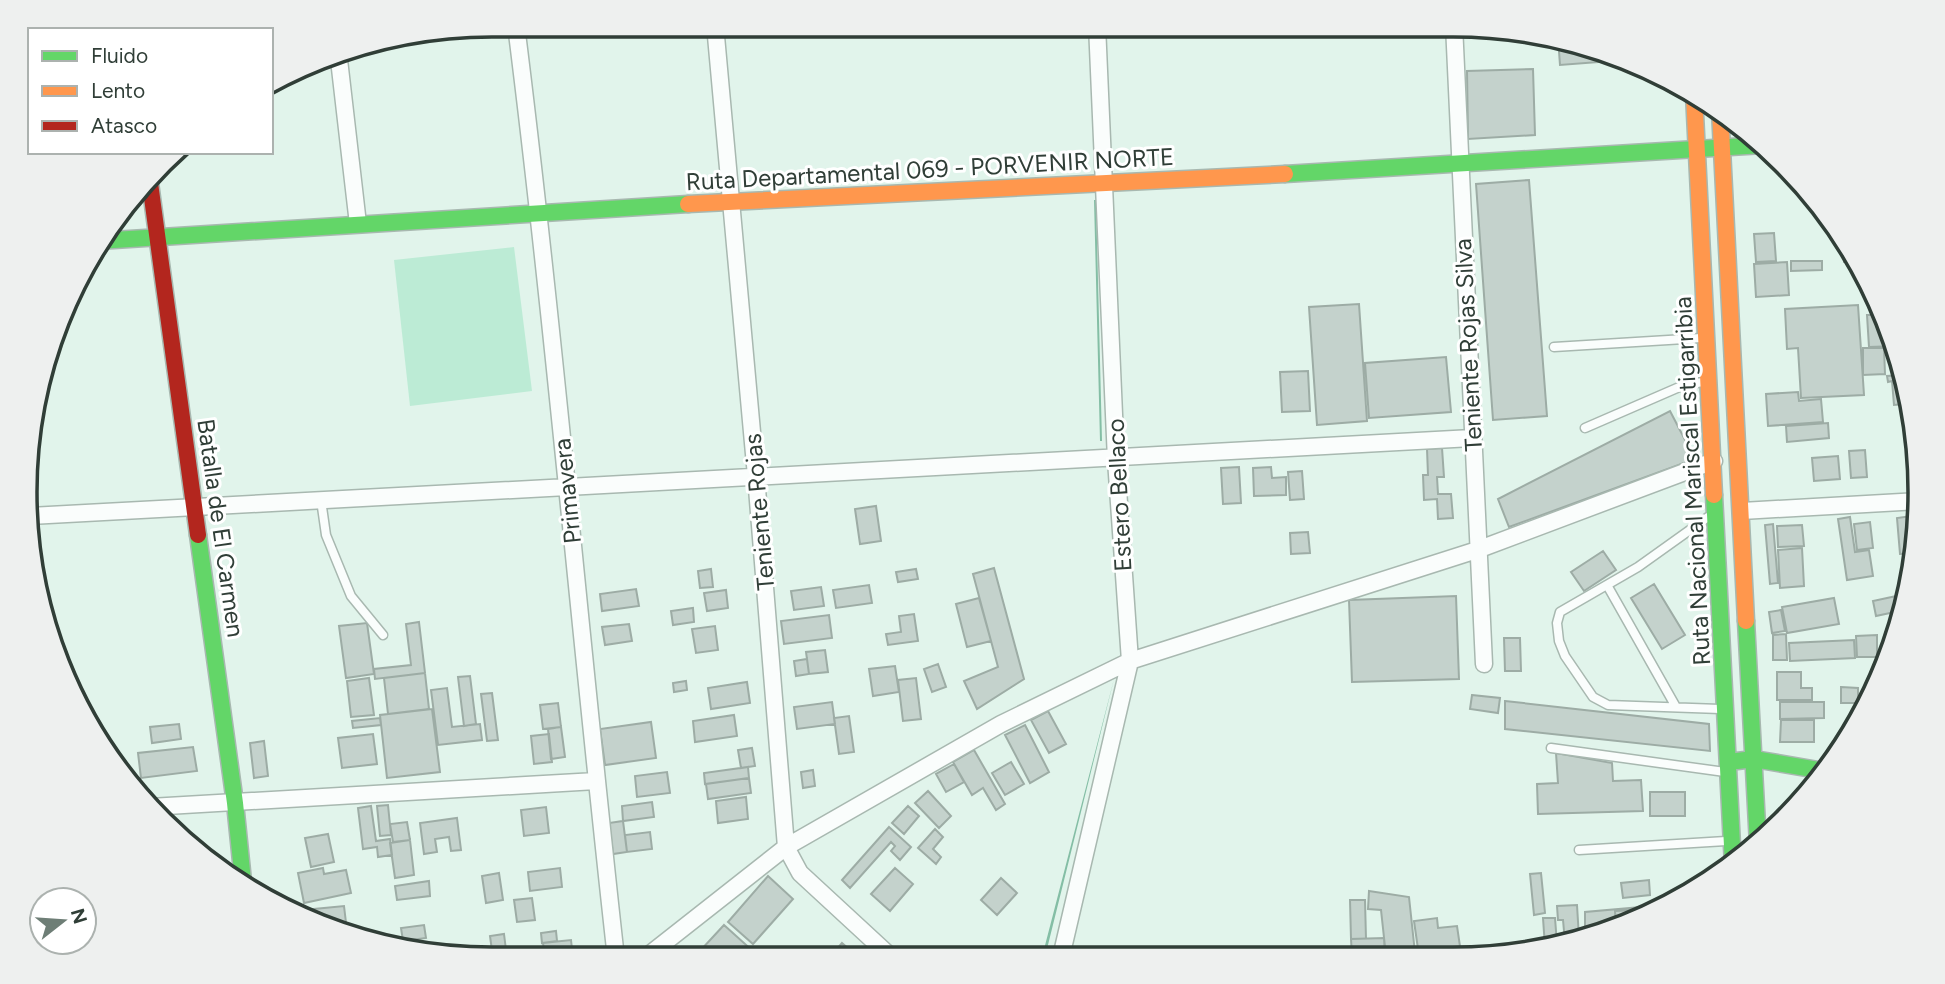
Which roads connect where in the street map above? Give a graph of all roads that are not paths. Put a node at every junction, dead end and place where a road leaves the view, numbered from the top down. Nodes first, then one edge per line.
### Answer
1 (518, 37) edge
2 (716, 37) edge
3 (1098, 37) edge
4 (1455, 37) edge
5 (339, 63) edge
6 (1695, 106) edge
7 (1721, 124) edge
8 (1748, 146) edge
9 (1722, 147) junction
10 (1697, 149) junction
11 (1460, 165) junction
12 (1105, 182) junction
13 (151, 191) edge
14 (732, 204) junction
15 (539, 212) junction
16 (358, 224) junction
17 (156, 237) junction
18 (112, 240) edge
19 (1707, 338) junction
20 (1554, 347) dead end
21 (1709, 380) junction
22 (1585, 428) dead end
23 (1472, 438) junction
24 (1116, 460) junction
25 (1714, 461) junction
26 (756, 476) junction
27 (567, 487) junction
28 (321, 500) junction
29 (1908, 502) edge
30 (196, 507) junction
31 (1716, 511) junction
32 (1742, 511) junction
33 (38, 516) edge
34 (1478, 550) junction
35 (1607, 585) junction
36 (383, 635) dead end
37 (1130, 661) junction
38 (1484, 664) dead end
39 (1676, 707) junction
40 (1726, 709) junction
41 (1551, 748) dead end
42 (1754, 759) junction
43 (1729, 767) junction
44 (1814, 769) edge
45 (596, 781) junction
46 (235, 803) junction
47 (163, 806) edge
48 (1757, 830) edge
49 (1732, 841) junction
50 (786, 847) junction
51 (1579, 850) dead end
52 (1732, 851) edge
53 (242, 873) edge
54 (615, 947) edge
55 (659, 947) edge
56 (880, 947) edge
57 (1062, 947) edge

1 - 15 street, Primavera
2 - 14 street, Teniente Rojas
3 - 12 street, Estero Bellaco
4 - 11 street, Teniente Rojas Silva
5 - 16 street
6 - 10 main road, Ruta Nacional Mariscal Estigarribia
7 - 9 main road, Ruta Nacional Mariscal Estigarribia
8 - 9 main road, Ruta Departamental 069 - PORVENIR NORTE
9 - 10 main road, Ruta Departamental 069 - PORVENIR NORTE
9 - 32 main road, Ruta Nacional Mariscal Estigarribia
10 - 11 main road, Ruta Departamental 069 - PORVENIR NORTE
10 - 19 main road, Ruta Nacional Mariscal Estigarribia
11 - 12 main road, Ruta Departamental 069 - PORVENIR NORTE
11 - 23 street, Teniente Rojas Silva
12 - 14 main road, Ruta Departamental 069 - PORVENIR NORTE
12 - 24 street, Estero Bellaco
13 - 17 main road, Batalla de El Carmen
14 - 15 main road, Ruta Departamental 069 - PORVENIR NORTE
14 - 26 street, Teniente Rojas
15 - 16 main road, Ruta Departamental 069 - PORVENIR NORTE
15 - 27 street, Primavera
16 - 17 main road, Ruta Departamental 069 - PORVENIR NORTE
17 - 18 main road, Ruta Departamental 069 - PORVENIR NORTE
17 - 30 main road, Batalla de El Carmen
19 - 20 lane
19 - 21 main road, Ruta Nacional Mariscal Estigarribia
21 - 22 lane
21 - 25 main road, Ruta Nacional Mariscal Estigarribia
23 - 24 street
23 - 34 street, Teniente Rojas Silva
24 - 26 street
24 - 37 street, Estero Bellaco
25 - 31 main road, Ruta Nacional Mariscal Estigarribia
25 - 34 street
26 - 27 street
26 - 50 street, Teniente Rojas
27 - 28 street
27 - 45 street, Primavera
28 - 30 street
28 - 36 lane
29 - 32 street
30 - 33 street
30 - 46 main road, Batalla de El Carmen
31 - 35 lane
31 - 40 main road, Ruta Nacional Mariscal Estigarribia
32 - 42 main road, Ruta Nacional Mariscal Estigarribia
34 - 37 street
34 - 38 street, Teniente Rojas Silva
35 - 39 lane
35 - 39 lane
37 - 50 street
37 - 57 street, Estero Bellaco
39 - 40 lane
40 - 43 main road, Ruta Nacional Mariscal Estigarribia
41 - 43 lane
42 - 43 main road
42 - 44 main road
42 - 48 main road, Ruta Nacional Mariscal Estigarribia
43 - 49 main road, Ruta Nacional Mariscal Estigarribia
45 - 46 street
45 - 54 street, Primavera
46 - 47 street
46 - 53 main road, Batalla de El Carmen
49 - 51 lane
49 - 52 main road, Ruta Nacional Mariscal Estigarribia
50 - 55 street
50 - 56 street, Teniente Rojas

